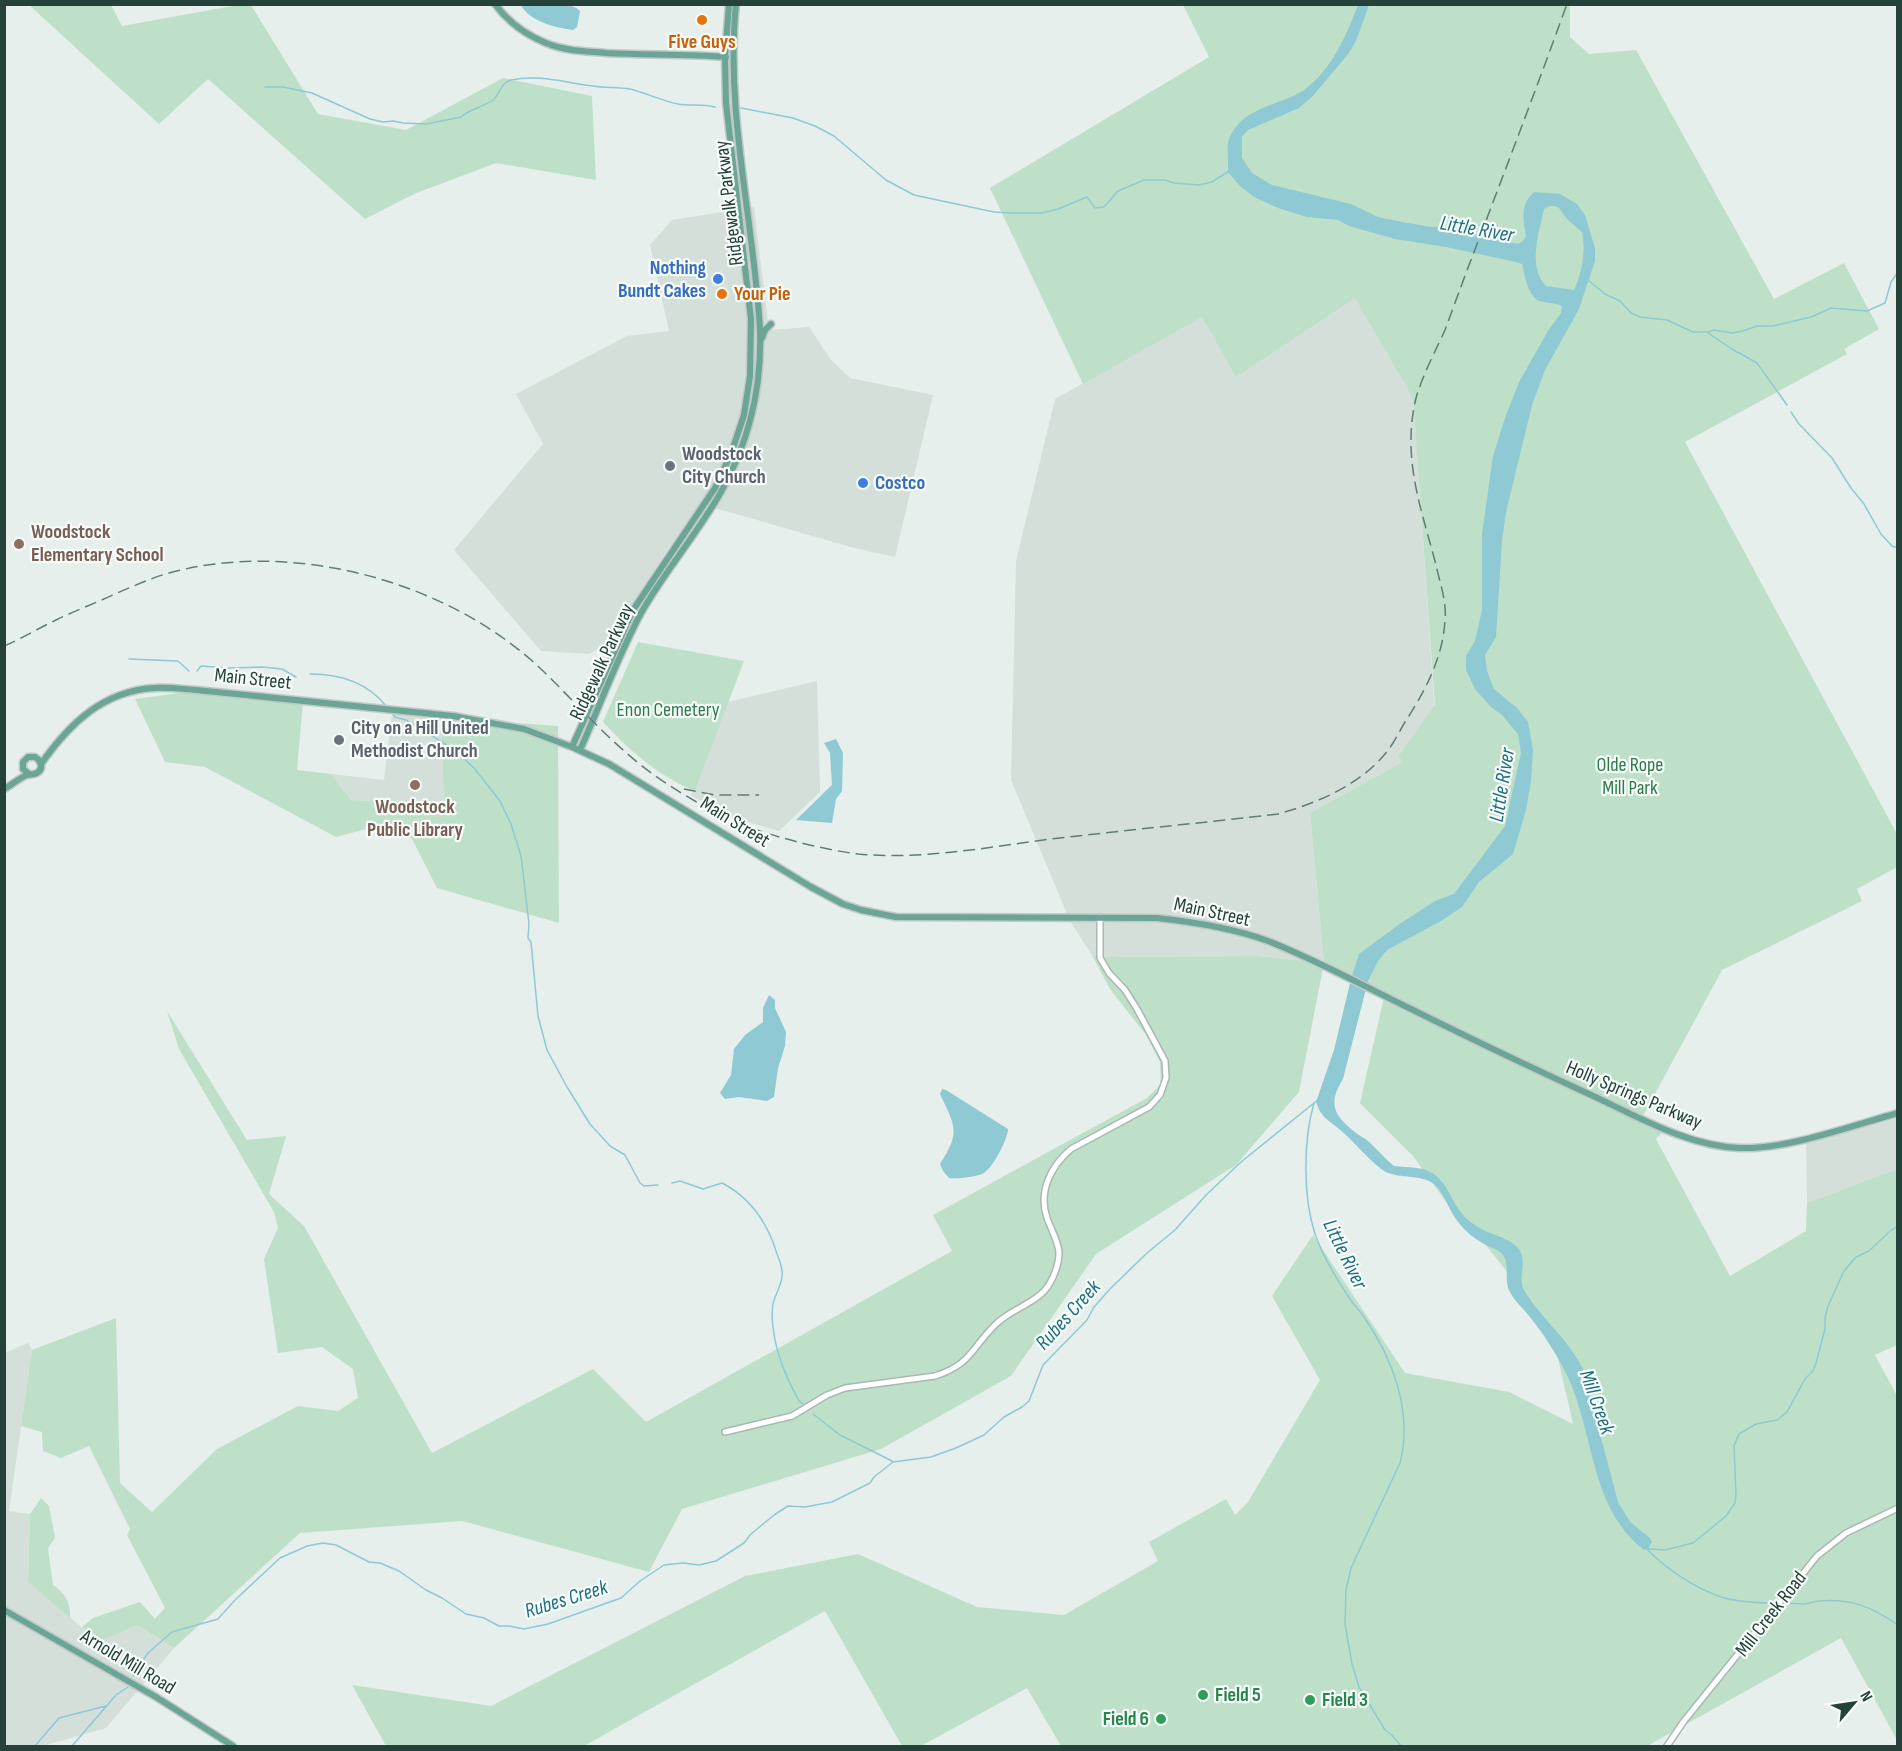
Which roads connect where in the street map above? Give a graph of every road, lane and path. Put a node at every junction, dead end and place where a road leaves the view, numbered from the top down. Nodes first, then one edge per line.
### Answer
1 (495, 4) edge
2 (729, 4) edge
3 (736, 4) edge
4 (725, 57) junction
5 (733, 58) junction
6 (771, 324) dead end
7 (760, 341) junction
8 (57, 741) junction
9 (572, 747) junction
10 (580, 750) junction
11 (33, 756) junction
12 (23, 764) junction
13 (41, 764) junction
14 (29, 774) junction
15 (4, 789) edge
16 (1100, 917) junction
17 (1405, 1006) joint
18 (1898, 1113) edge
19 (725, 1432) dead end
20 (1898, 1508) edge
21 (4, 1610) edge
22 (232, 1746) edge
23 (1667, 1746) edge

1 - 4 main road
2 - 4 main road, Ridgewalk Parkway
3 - 5 main road, Ridgewalk Parkway
4 - 5 main road
4 - 9 main road, Ridgewalk Parkway
5 - 7 main road, Ridgewalk Parkway
6 - 7 main road
7 - 10 main road, Ridgewalk Parkway
8 - 9 main road, Main Street
8 - 11 main road, Main Street
8 - 13 main road, Main Street
9 - 10 main road, Main Street
10 - 16 main road, Main Street
11 - 12 main road, Main Street
11 - 13 main road
12 - 14 main road
12 - 15 main road, Main Street
13 - 14 main road, Main Street
14 - 15 main road, Main Street
16 - 17 main road, Main Street
16 - 19 street
17 - 18 main road, Holly Springs Parkway
20 - 23 street, Mill Creek Road
21 - 22 main road, Arnold Mill Road

